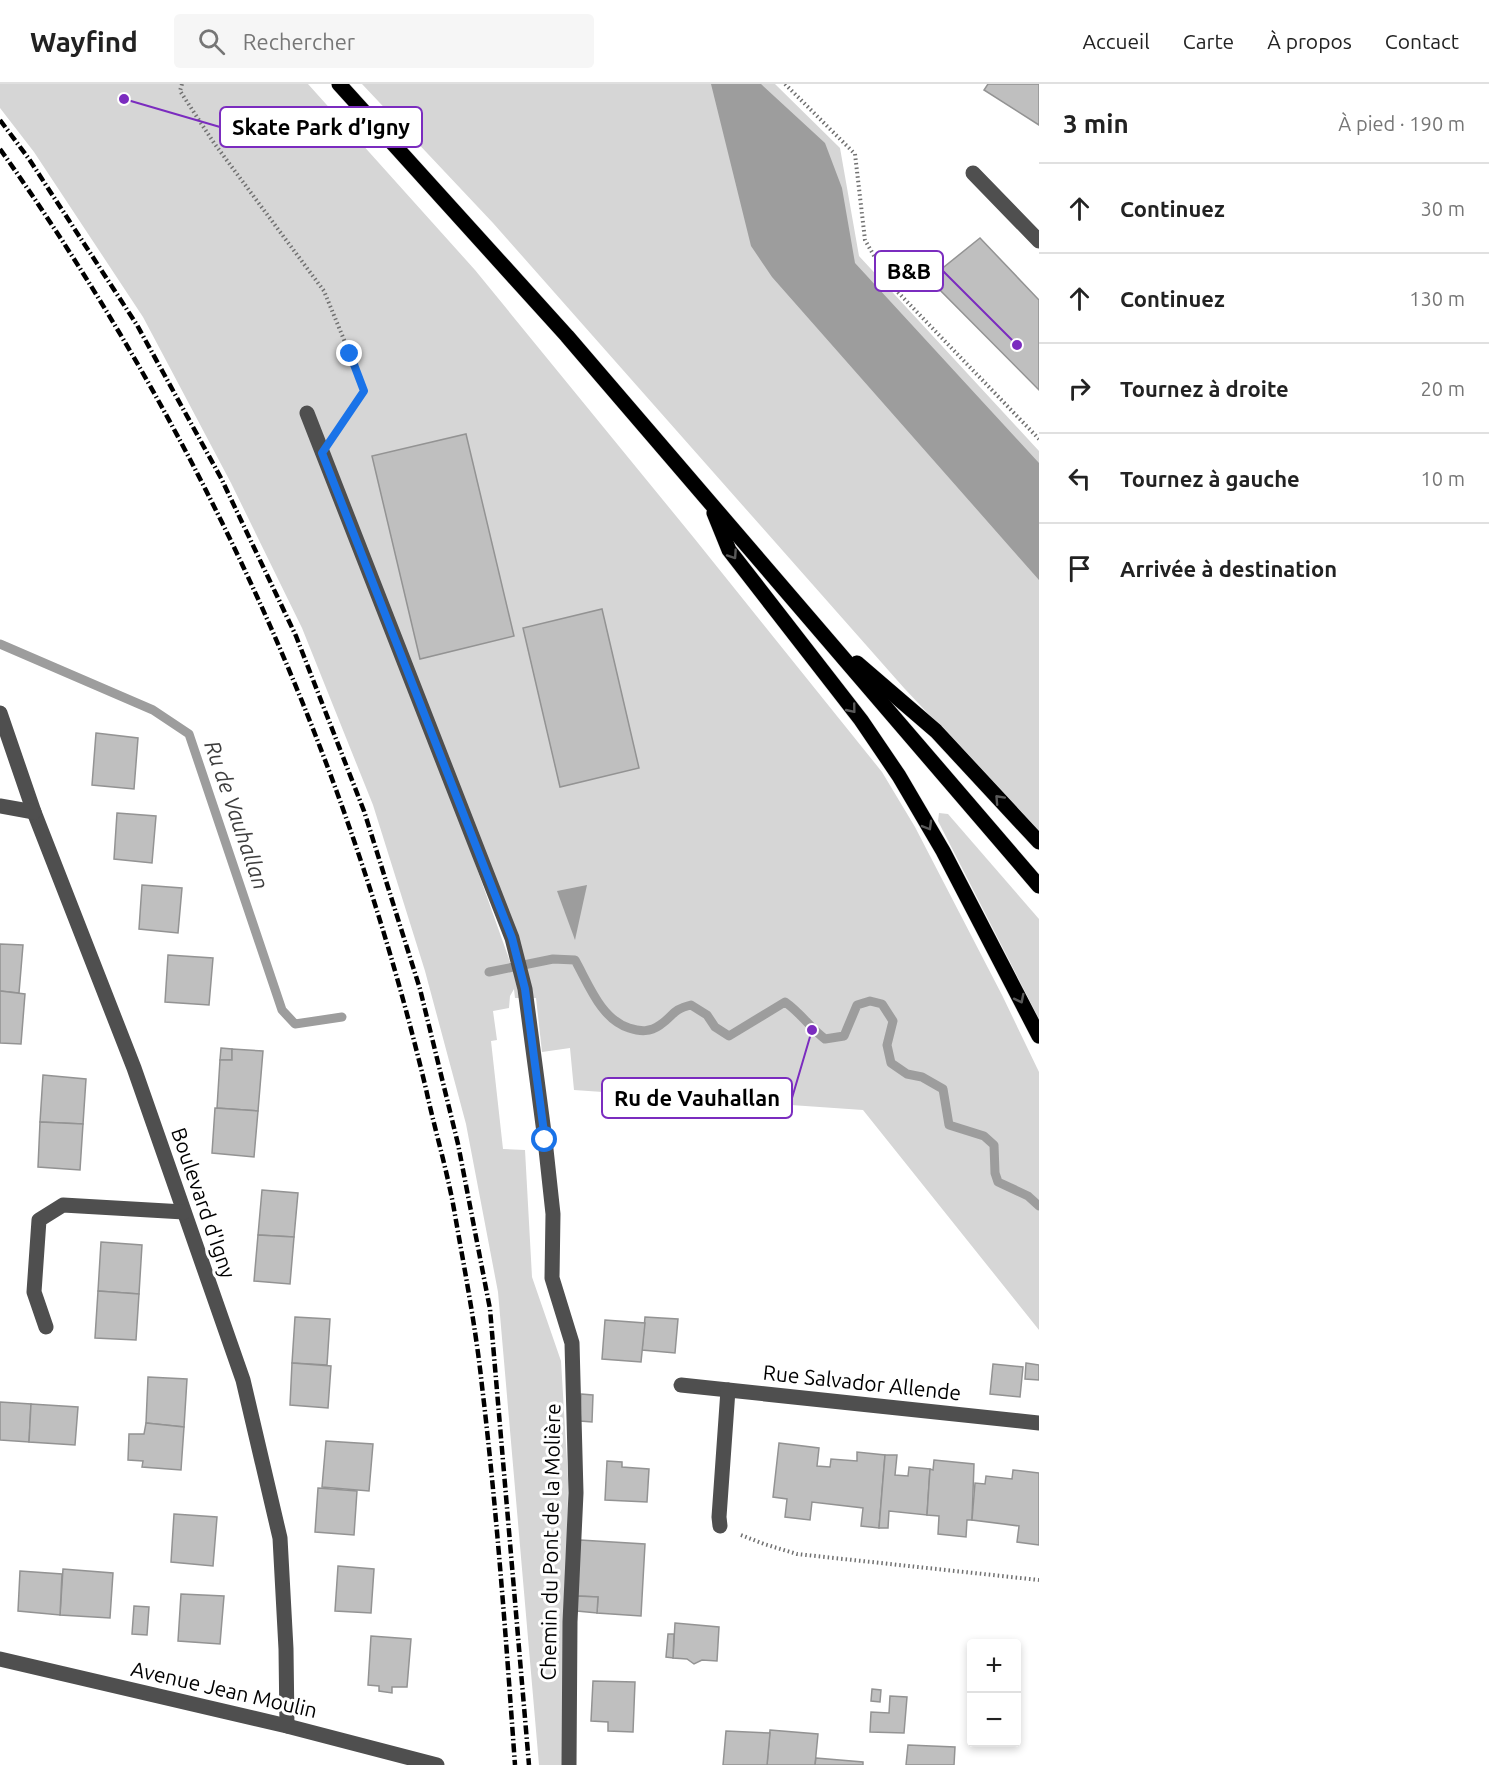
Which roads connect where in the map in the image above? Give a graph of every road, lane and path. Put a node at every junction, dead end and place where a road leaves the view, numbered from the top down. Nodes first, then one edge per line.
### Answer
1 (182, 84) edge
2 (339, 84) edge
3 (785, 84) edge
4 (974, 173) dead end
5 (1039, 241) edge
6 (307, 413) dead end
7 (1039, 438) edge
8 (322, 453) junction
9 (709, 502) junction
10 (819, 630) junction
11 (0, 713) edge
12 (0, 806) edge
13 (34, 812) junction
14 (1039, 842) edge
15 (1039, 886) edge
16 (1039, 1036) edge
17 (184, 1212) junction
18 (46, 1327) dead end
19 (681, 1386) dead end
20 (728, 1390) junction
21 (1039, 1423) edge
22 (720, 1526) joint
23 (1039, 1580) edge
24 (0, 1659) edge
25 (287, 1726) junction
26 (437, 1765) edge
27 (569, 1765) edge

1 - 8 path
2 - 9 main road
3 - 7 path
4 - 5 street
6 - 8 street, Chemin du Pont de la Molière
8 - 27 street, Chemin du Pont de la Molière
9 - 10 main road
9 -> 16 main road
14 -> 10 main road
10 - 15 main road
11 - 13 street, Boulevard d'Igny
12 - 13 street
13 - 17 street, Boulevard d'Igny
17 - 18 street
17 - 25 street, Boulevard d'Igny
19 - 20 street, Rue Salvador Allende
20 - 21 street, Rue Salvador Allende
20 - 22 street
22 - 23 path
24 - 25 street, Avenue Jean Moulin
25 - 26 street, Avenue Jean Moulin

